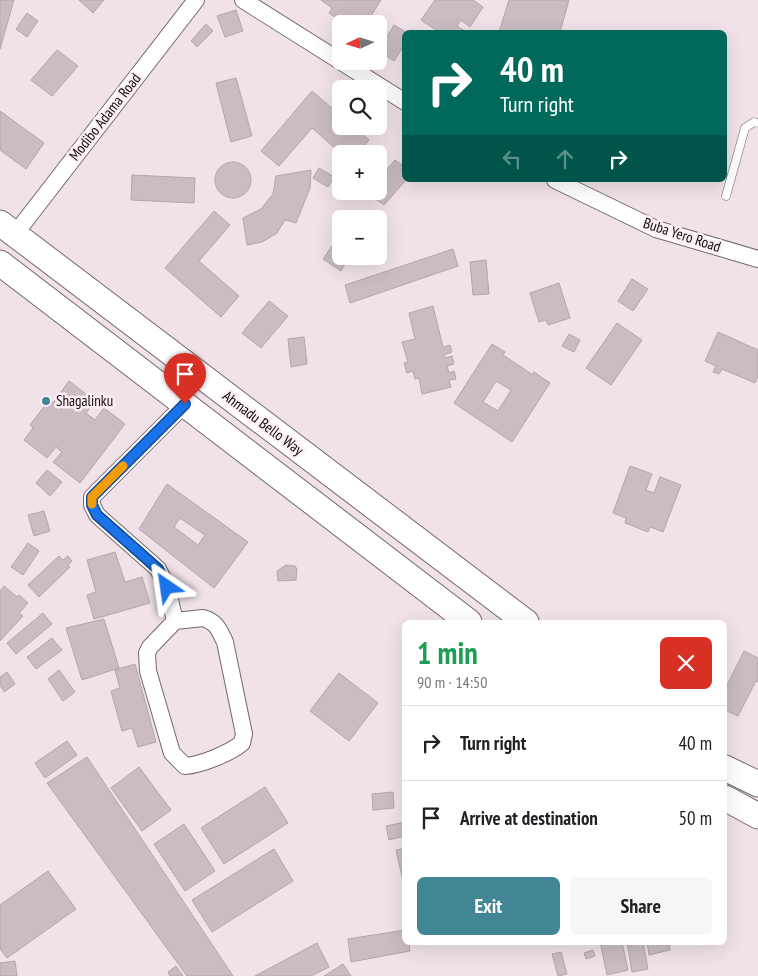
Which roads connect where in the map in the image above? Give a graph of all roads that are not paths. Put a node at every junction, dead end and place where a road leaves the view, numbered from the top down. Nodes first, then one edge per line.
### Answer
1 (196, 0) edge
2 (243, 0) edge
3 (402, 100) edge
4 (758, 123) edge
5 (559, 182) edge
6 (726, 196) dead end
7 (7, 229) edge
8 (758, 258) edge
9 (0, 263) edge
10 (185, 404) junction
11 (467, 620) edge
12 (523, 620) edge
13 (175, 621) junction
14 (727, 769) edge
15 (758, 784) edge
16 (727, 799) edge
17 (758, 816) edge

1 - 7 street, Modibo Adama Road
2 - 3 street
4 - 6 lane
5 - 8 street, Buba Yero Road
7 - 12 main road, Ahmadu Bello Way
9 - 10 main road
10 - 11 main road
10 - 13 street
13 - 13 street
14 - 15 main road
16 - 17 main road

